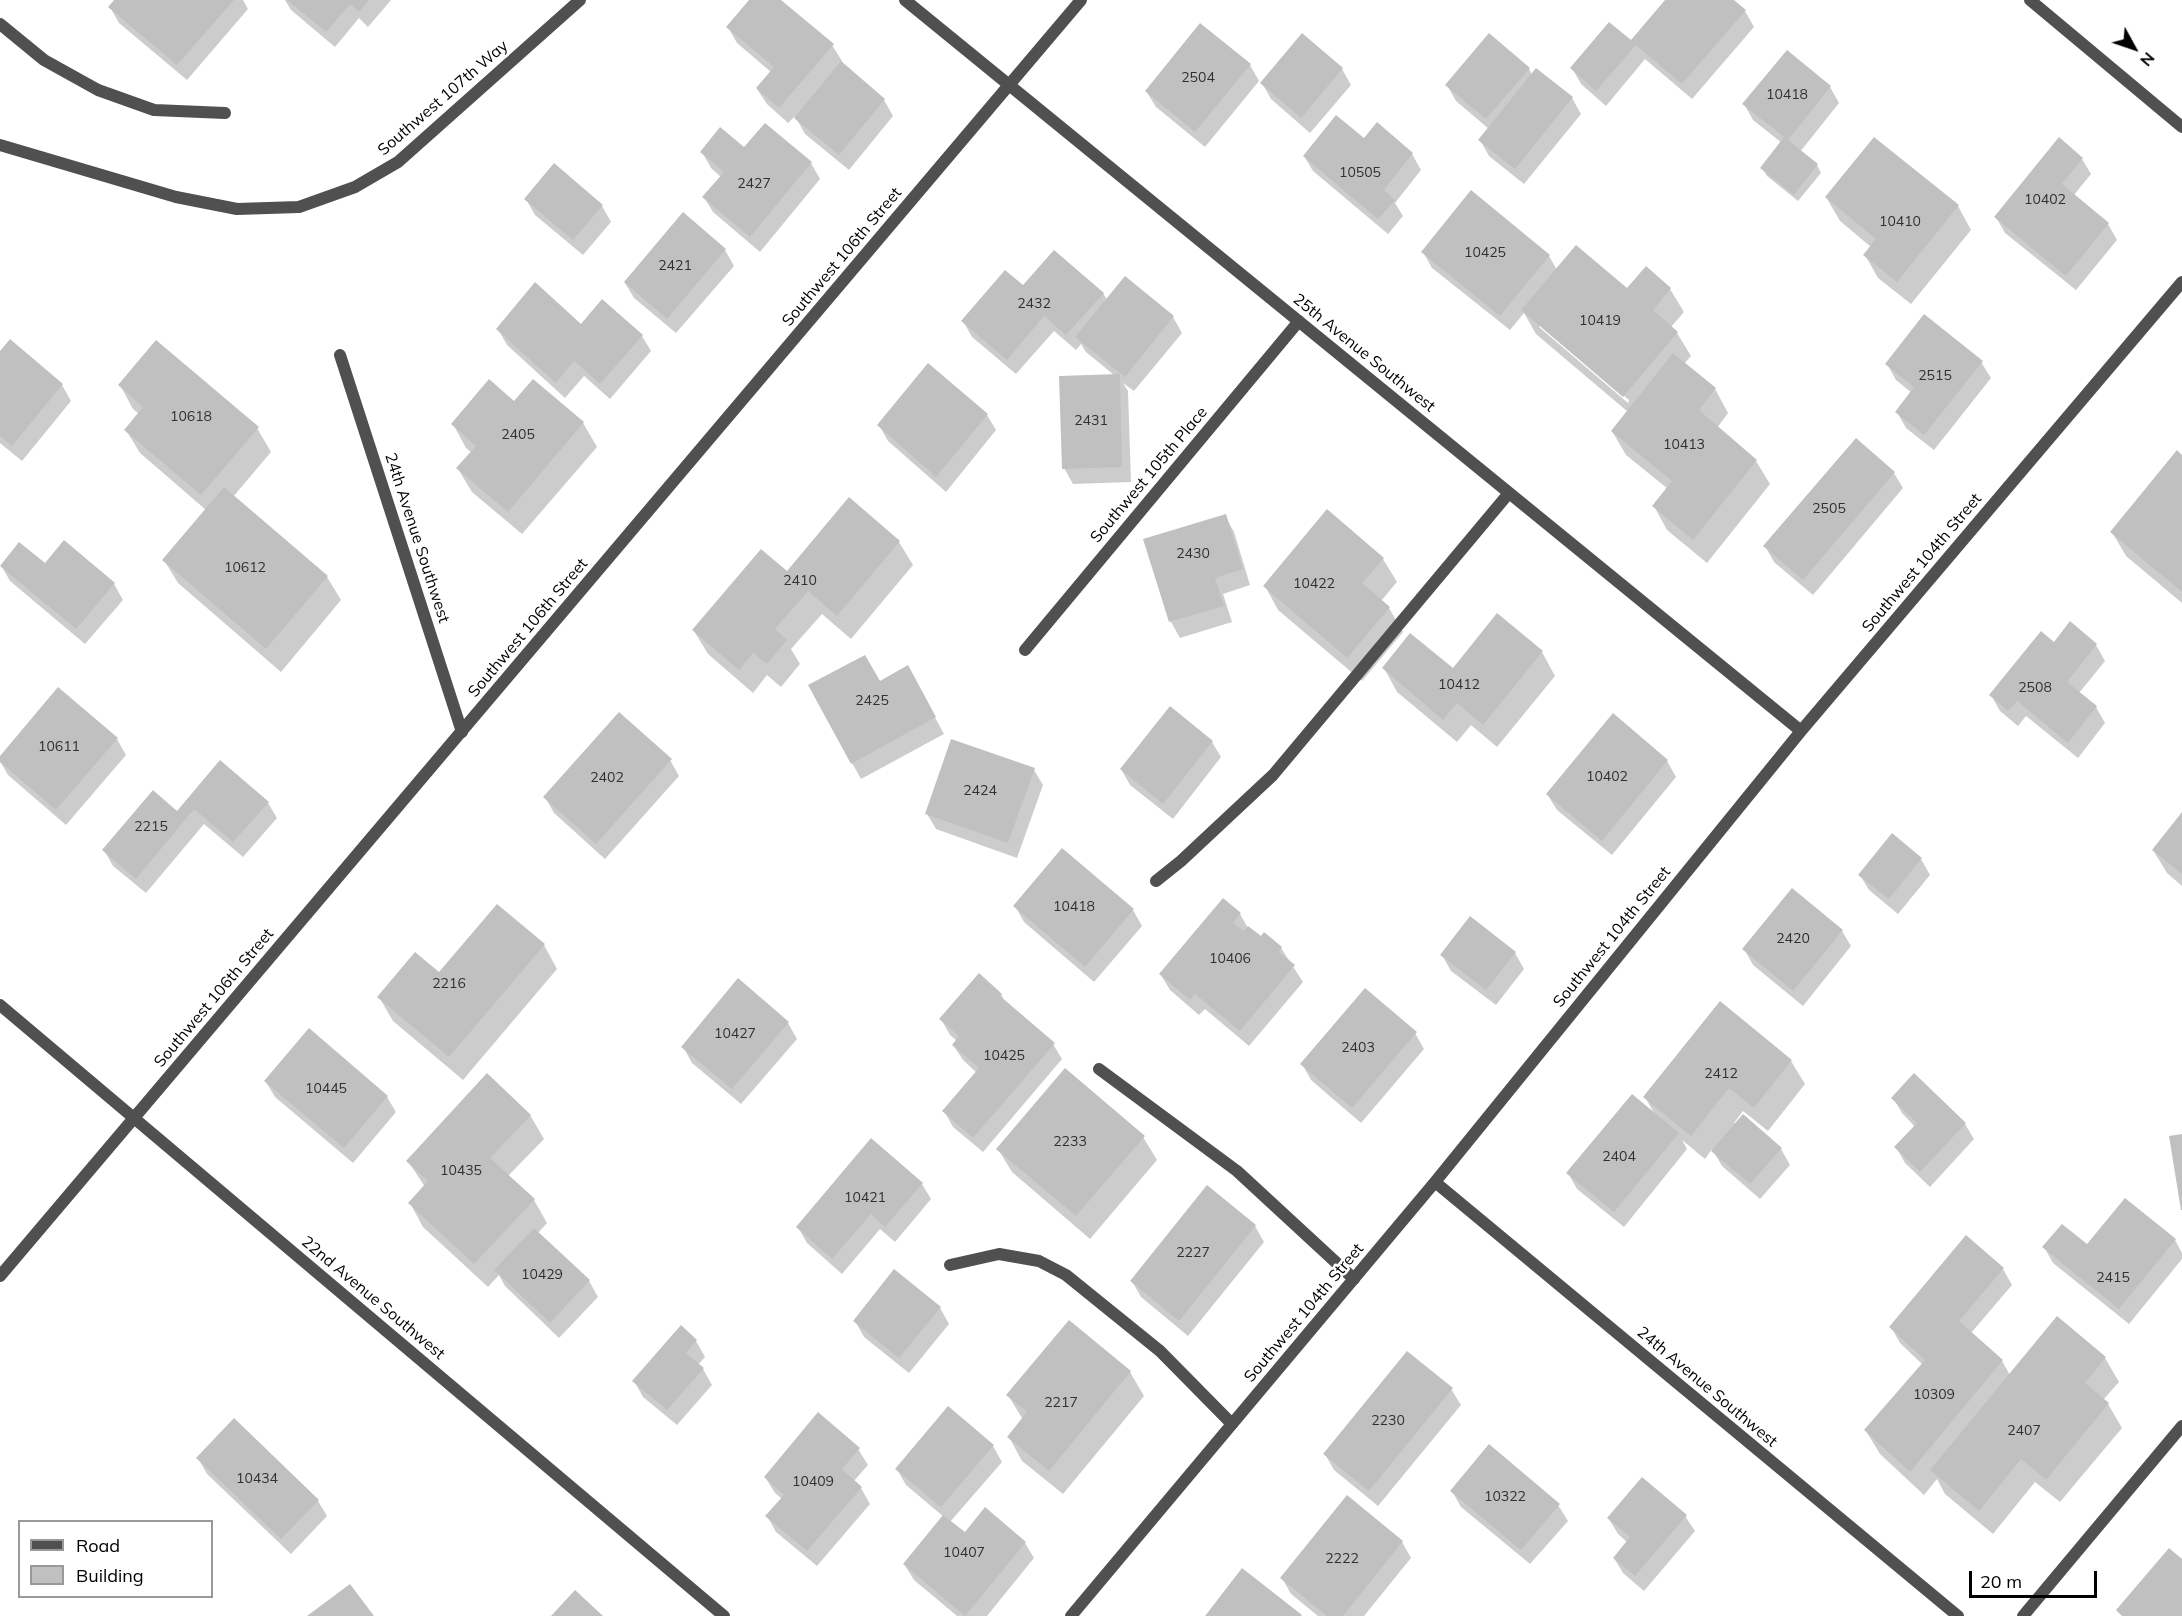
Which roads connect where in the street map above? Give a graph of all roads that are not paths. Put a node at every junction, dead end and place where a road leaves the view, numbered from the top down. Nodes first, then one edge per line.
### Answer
1 (580, 0) edge
2 (905, 0) edge
3 (1081, 0) edge
4 (2030, 0) edge
5 (0, 24) edge
6 (1009, 84) junction
7 (225, 113) dead end
8 (2182, 127) edge
9 (0, 145) edge
10 (2182, 282) edge
11 (1299, 321) junction
12 (340, 355) dead end
13 (1509, 493) junction
14 (1025, 650) dead end
15 (1801, 731) junction
16 (462, 732) junction
17 (1156, 880) dead end
18 (0, 1005) edge
19 (1098, 1069) dead end
20 (135, 1117) junction
21 (1435, 1182) junction
22 (950, 1265) dead end
23 (0, 1276) edge
24 (1354, 1279) junction
25 (1232, 1424) junction
26 (2182, 1426) edge
27 (724, 1616) edge
28 (1071, 1616) edge
29 (1958, 1616) edge
30 (2023, 1616) edge

1 - 9 street, Southwest 107th Way
2 - 6 street, 25th Avenue Southwest
3 - 6 street, Southwest 106th Street
4 - 8 street
5 - 7 street
6 - 11 street, 25th Avenue Southwest
6 - 16 street, Southwest 106th Street
10 - 15 street, Southwest 104th Street
11 - 13 street, 25th Avenue Southwest
11 - 14 street, Southwest 105th Place
12 - 16 street, 24th Avenue Southwest
13 - 15 street, 25th Avenue Southwest
13 - 17 street
15 - 21 street, Southwest 104th Street
16 - 20 street, Southwest 106th Street
18 - 20 street, 22nd Avenue Southwest
19 - 24 street
20 - 23 street, Southwest 106th Street
20 - 27 street, 22nd Avenue Southwest
21 - 24 street, Southwest 104th Street
21 - 29 street, 24th Avenue Southwest
22 - 25 street
24 - 25 street, Southwest 104th Street
25 - 28 street, Southwest 104th Street
26 - 30 street

